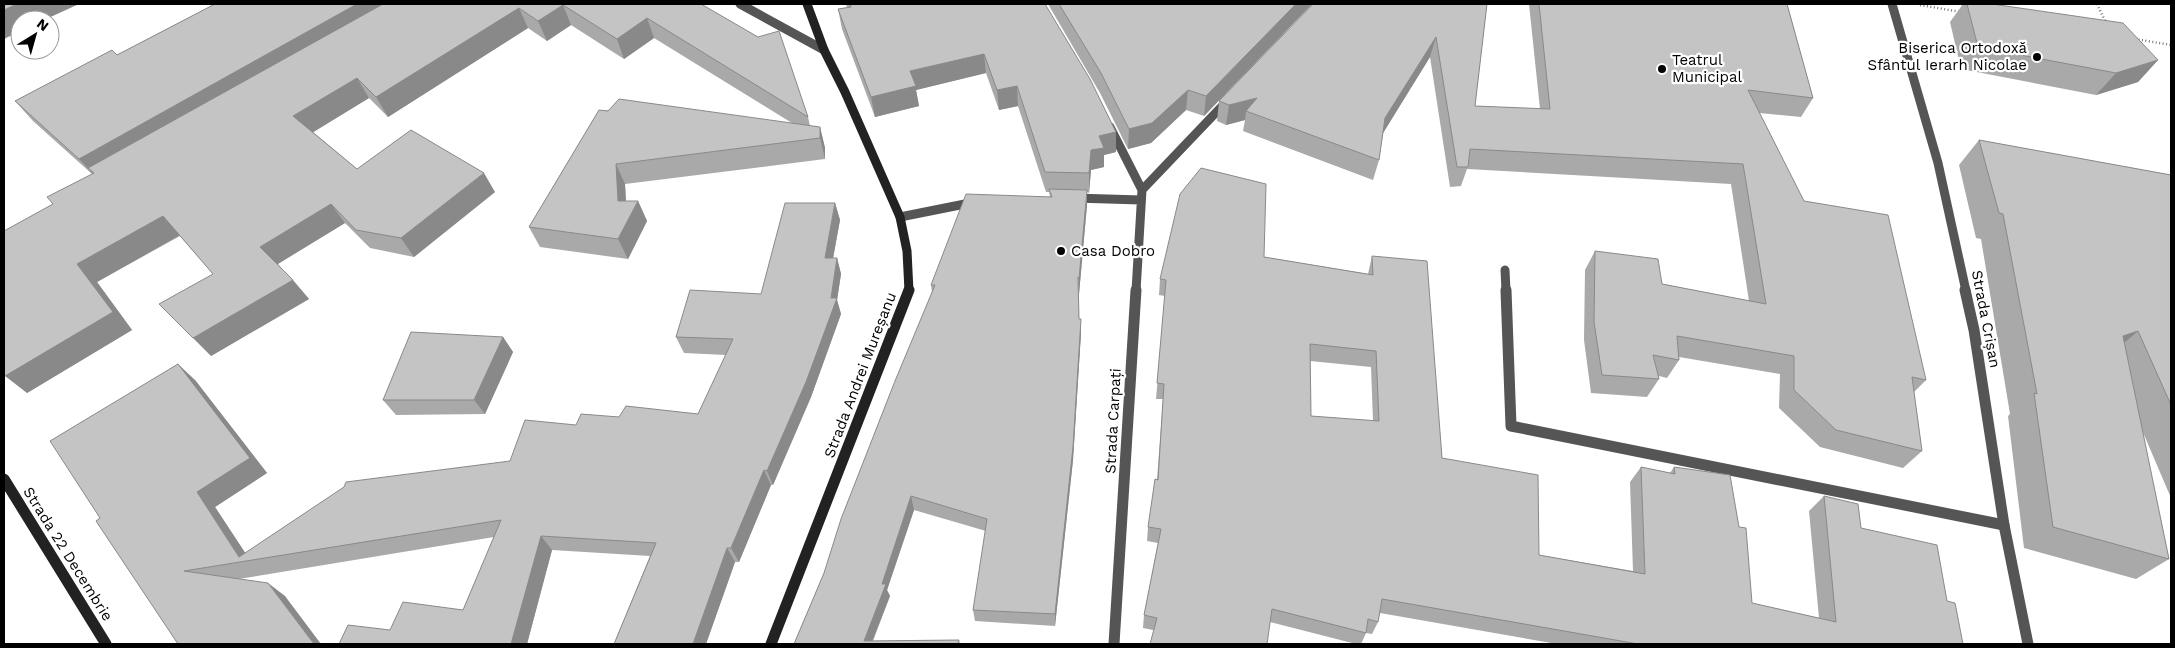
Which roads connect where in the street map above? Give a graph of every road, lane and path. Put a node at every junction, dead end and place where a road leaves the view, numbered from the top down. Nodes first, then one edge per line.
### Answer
1 (740, 4) edge
2 (807, 4) edge
3 (1892, 4) edge
4 (1918, 4) edge
5 (1929, 4) edge
6 (2097, 4) edge
7 (1931, 8) junction
8 (1969, 14) edge
9 (2110, 30) edge
10 (2132, 38) edge
11 (2171, 45) edge
12 (824, 50) junction
13 (1230, 98) edge
14 (1108, 121) edge
15 (1141, 195) junction
16 (1062, 198) edge
17 (986, 201) edge
18 (900, 217) junction
19 (1505, 270) dead end
20 (4, 479) edge
21 (2004, 525) junction
22 (106, 644) edge
23 (771, 644) edge
24 (1114, 644) edge
25 (2028, 644) edge

1 - 12 street
2 - 12 street, Strada Andrei Mureșanu
3 - 21 street, Strada Crișan
4 - 7 path
5 - 7 path
6 - 9 path
7 - 8 path
10 - 11 path
12 - 18 street, Strada Andrei Mureșanu
13 - 15 street
14 - 15 street
15 - 16 street
15 - 24 street, Strada Carpați
17 - 18 street
18 - 23 street, Strada Andrei Mureșanu
19 - 21 street
20 - 22 street, Strada 22 Decembrie
21 - 25 street, Strada Crișan

